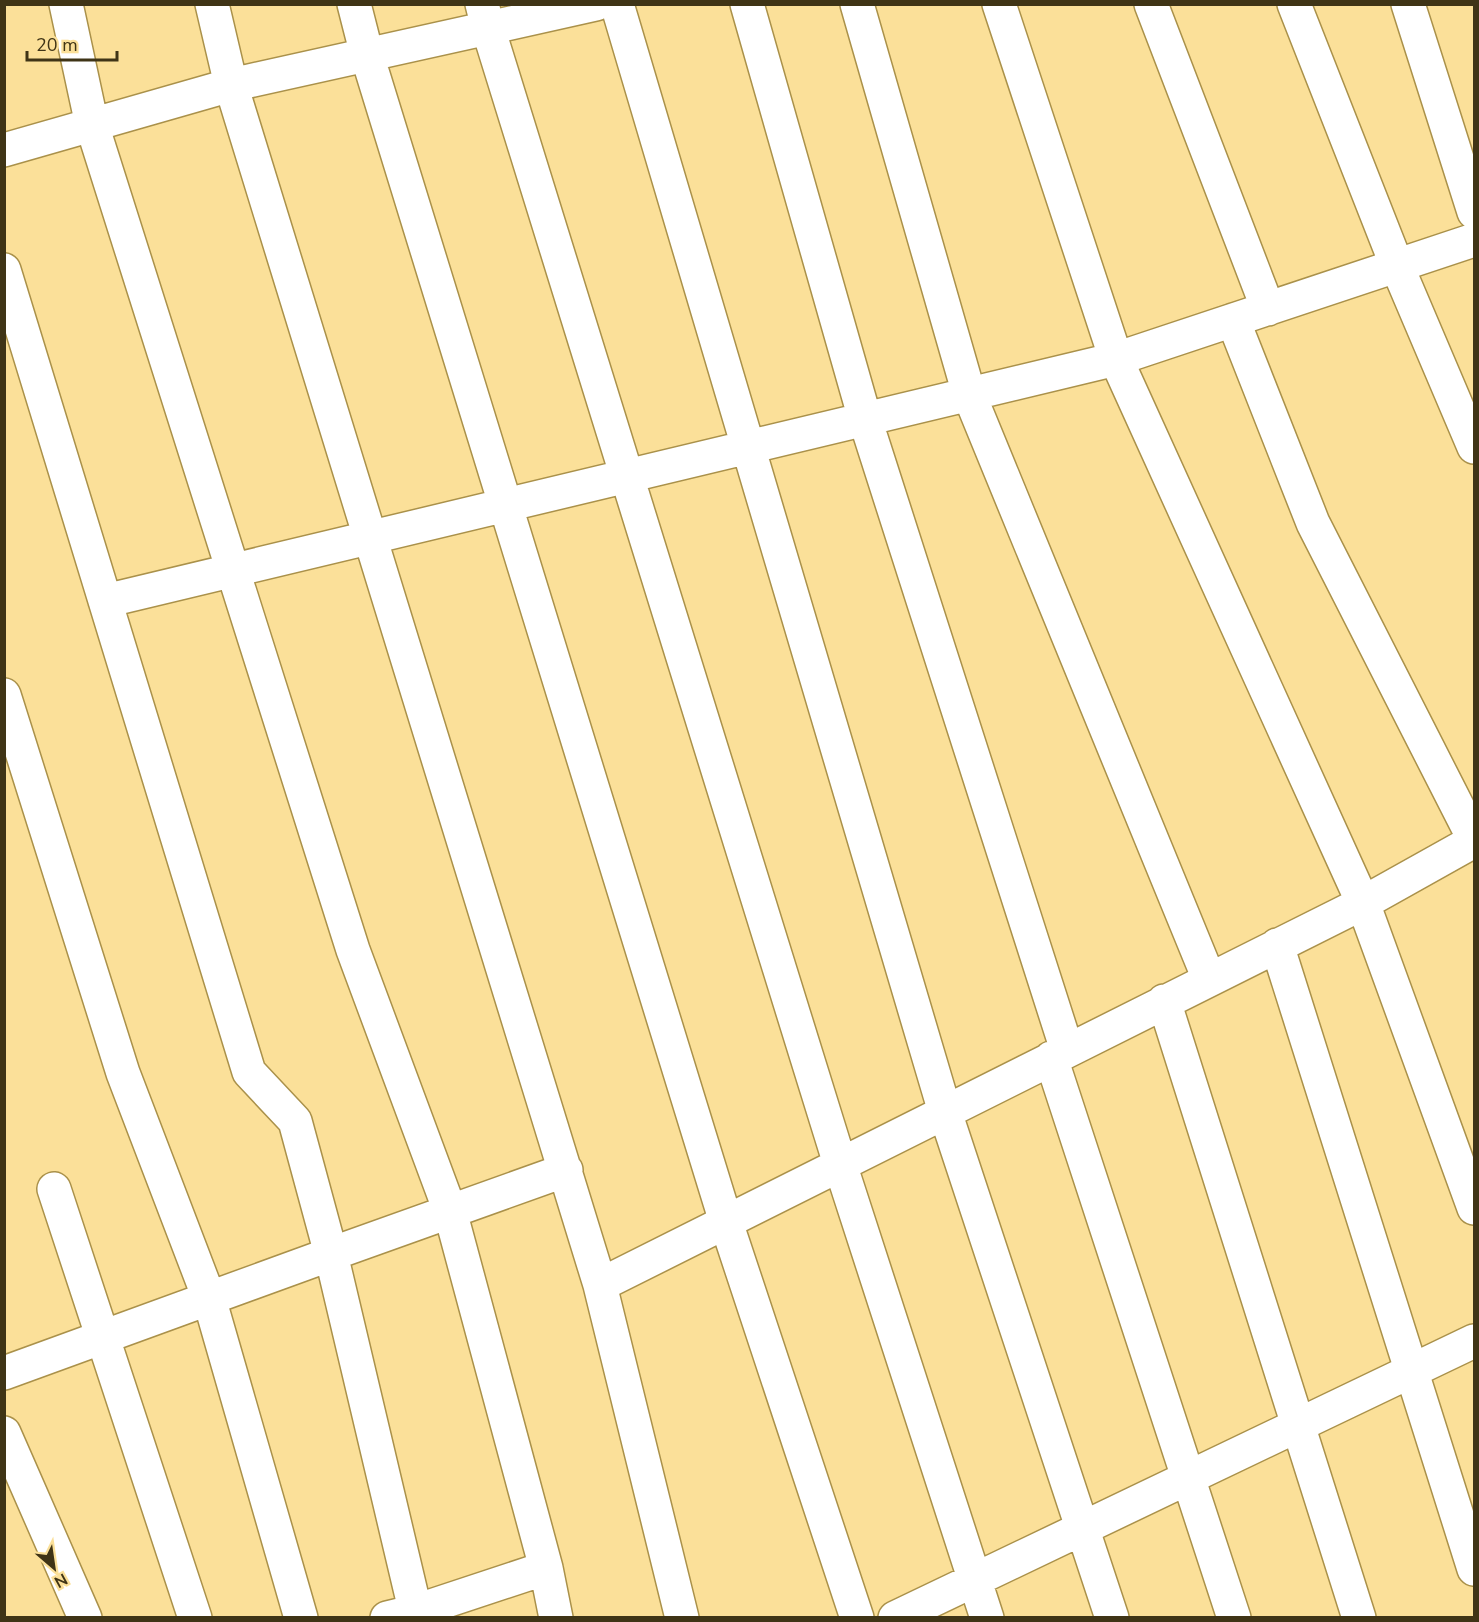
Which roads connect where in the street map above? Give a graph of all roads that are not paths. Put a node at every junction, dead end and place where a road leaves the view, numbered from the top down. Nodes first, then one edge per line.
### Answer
1 (66, 4) edge
2 (212, 4) edge
3 (354, 4) edge
4 (596, 4) edge
5 (617, 4) edge
6 (747, 4) edge
7 (857, 4) edge
8 (999, 4) edge
9 (1151, 4) edge
10 (1294, 4) edge
11 (1408, 4) edge
12 (485, 16) edge
13 (367, 55) junction
14 (231, 85) junction
15 (92, 125) junction
16 (4, 150) edge
17 (1474, 212) edge
18 (1474, 240) edge
19 (1397, 266) junction
20 (4, 270) edge
21 (1268, 309) junction
22 (1233, 320) junction
23 (1116, 359) junction
24 (969, 394) junction
25 (865, 419) junction
26 (748, 447) junction
27 (1474, 447) edge
28 (627, 476) junction
29 (505, 505) junction
30 (370, 537) junction
31 (233, 570) junction
32 (105, 601) junction
33 (4, 695) edge
34 (1474, 840) edge
35 (1362, 903) junction
36 (1277, 945) junction
37 (1209, 979) junction
38 (1164, 1001) junction
39 (1059, 1054) junction
40 (945, 1112) junction
41 (840, 1164) junction
42 (566, 1170) junction
43 (54, 1190) dead end
44 (1474, 1208) edge
45 (450, 1211) junction
46 (726, 1222) junction
47 (331, 1254) junction
48 (600, 1285) junction
49 (209, 1298) junction
50 (103, 1337) junction
51 (1474, 1341) edge
52 (1412, 1371) junction
53 (4, 1373) edge
54 (1298, 1425) junction
55 (4, 1433) edge
56 (1188, 1478) junction
57 (1082, 1528) junction
58 (546, 1568) junction
59 (1474, 1569) edge
60 (974, 1580) junction
61 (406, 1615) edge
62 (85, 1617) edge
63 (195, 1617) edge
64 (301, 1617) edge
65 (556, 1617) edge
66 (682, 1617) edge
67 (857, 1617) edge
68 (895, 1617) edge
69 (987, 1617) edge
70 (1112, 1617) edge
71 (1234, 1617) edge
72 (1359, 1617) edge

1 - 15 street
2 - 14 street
3 - 13 street
4 - 12 street
5 - 26 street
6 - 25 street
7 - 24 street
8 - 23 street
9 - 21 street
10 - 19 street
11 - 17 street
12 - 13 street
12 - 28 street
13 - 14 street
13 - 29 street
14 - 15 street
14 - 30 street
15 - 16 street
15 - 31 street
18 - 19 street
19 - 21 street
19 - 27 street
20 - 32 street
21 - 22 street
22 - 23 street
22 - 34 street
23 - 24 street
23 - 35 street
24 - 25 street
24 - 37 street
25 - 26 street
25 - 39 street
26 - 28 street
26 - 40 street
28 - 29 street
28 - 41 street
29 - 30 street
29 - 46 street
30 - 31 street
30 - 42 street
31 - 32 street
31 - 45 street
32 - 47 street
33 - 49 street
34 - 35 street
35 - 36 street
35 - 44 street
36 - 37 street
36 - 52 street
37 - 38 street
38 - 39 street
38 - 54 street
39 - 40 street
39 - 56 street
40 - 41 street
40 - 57 street
41 - 46 street
41 - 60 street
42 - 45 street
42 - 48 street
43 - 50 street
45 - 47 street
45 - 58 street
46 - 48 street
46 - 67 street
47 - 49 street
47 - 61 street
48 - 66 street
49 - 50 street
49 - 64 street
50 - 53 street
50 - 63 street
51 - 52 street
52 - 54 street
52 - 59 street
54 - 56 street
54 - 72 street
55 - 62 street
56 - 57 street
56 - 71 street
57 - 60 street
57 - 70 street
58 - 61 street
58 - 65 street
60 - 68 street
60 - 69 street

